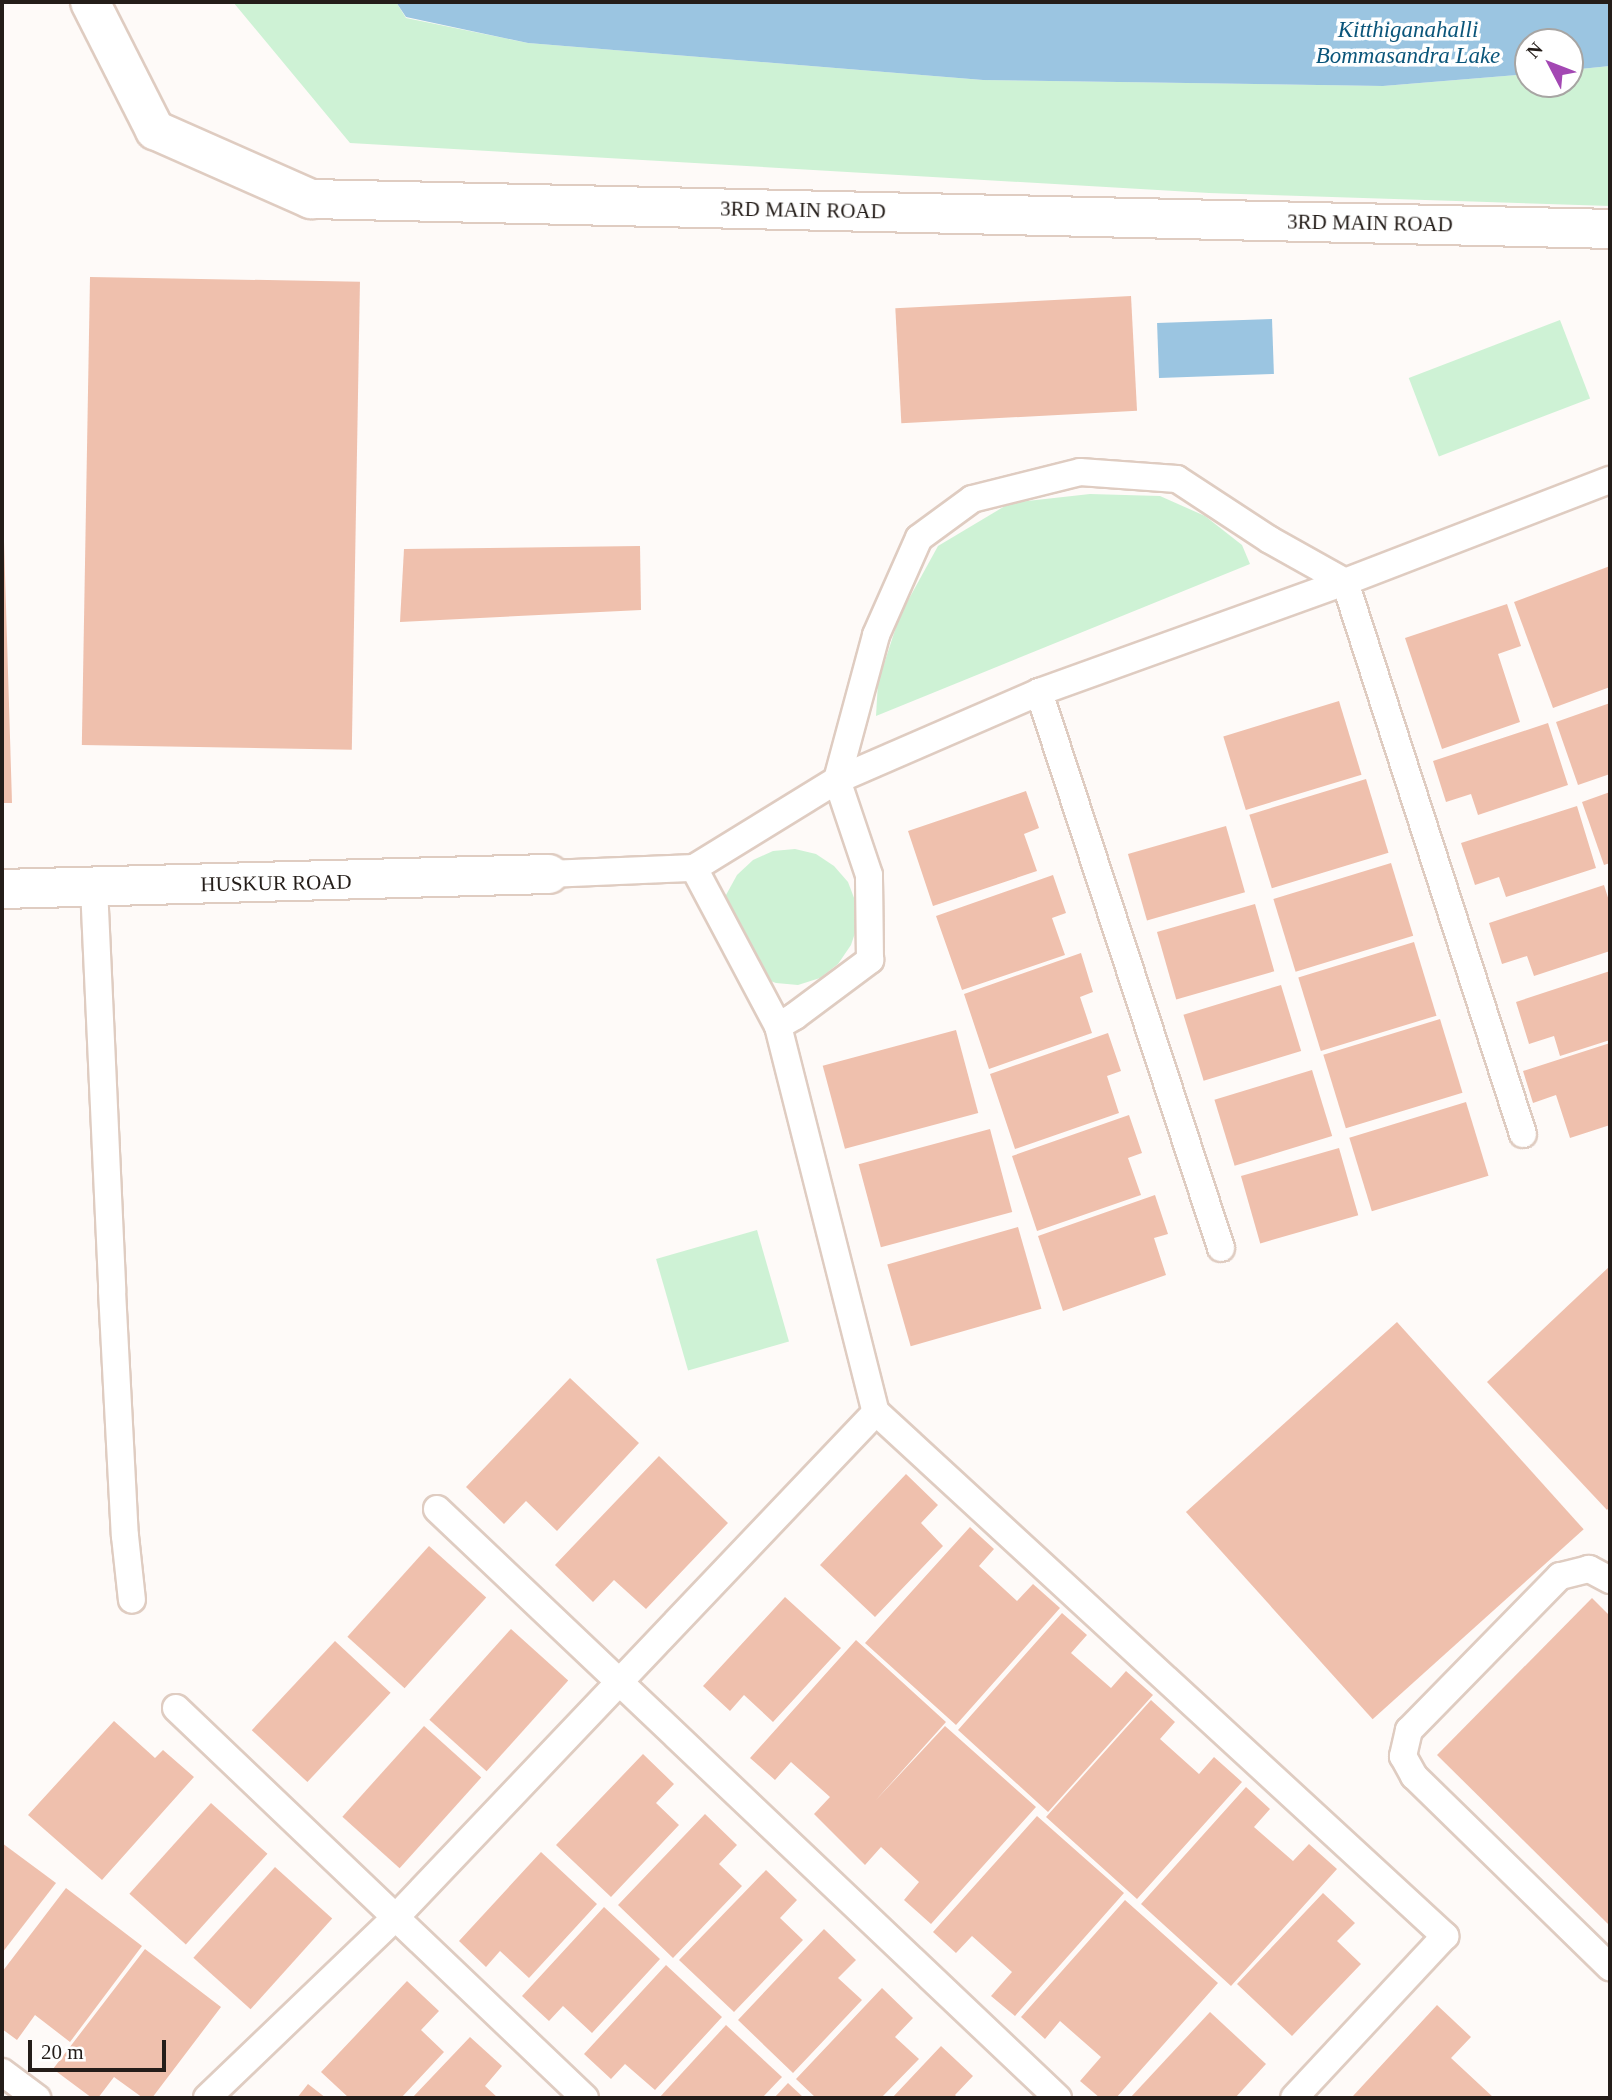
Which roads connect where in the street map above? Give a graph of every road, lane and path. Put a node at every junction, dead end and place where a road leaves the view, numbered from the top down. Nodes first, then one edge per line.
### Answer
1 (90, 2) edge
2 (1610, 229) edge
3 (1610, 480) edge
4 (1345, 582) junction
5 (1039, 692) junction
6 (837, 780) junction
7 (694, 868) junction
8 (549, 874) joint
9 (94, 887) junction
10 (2, 890) edge
11 (778, 1026) junction
12 (1523, 1134) dead end
13 (1221, 1248) dead end
14 (876, 1412) junction
15 (437, 1509) dead end
16 (1610, 1580) edge
17 (132, 1600) dead end
18 (620, 1682) junction
19 (176, 1708) dead end
20 (395, 1918) junction
21 (1610, 1967) edge
22 (2, 2072) edge
23 (37, 2098) edge
24 (207, 2098) edge
25 (584, 2098) edge
26 (1058, 2098) edge
27 (1294, 2098) edge

1 - 2 street, 3RD MAIN ROAD
3 - 4 lane
4 - 5 lane
4 - 6 lane
4 - 12 lane
5 - 6 lane
5 - 13 lane
6 - 7 lane
6 - 11 lane
7 - 8 lane
7 - 11 lane
8 - 9 street, HUSKUR ROAD
9 - 10 street, HUSKUR ROAD
9 - 17 lane
11 - 14 lane
14 - 18 lane
14 - 27 lane
15 - 18 lane
16 - 21 lane
18 - 20 lane
18 - 26 lane
19 - 20 lane
20 - 24 lane
20 - 25 lane
22 - 23 lane

